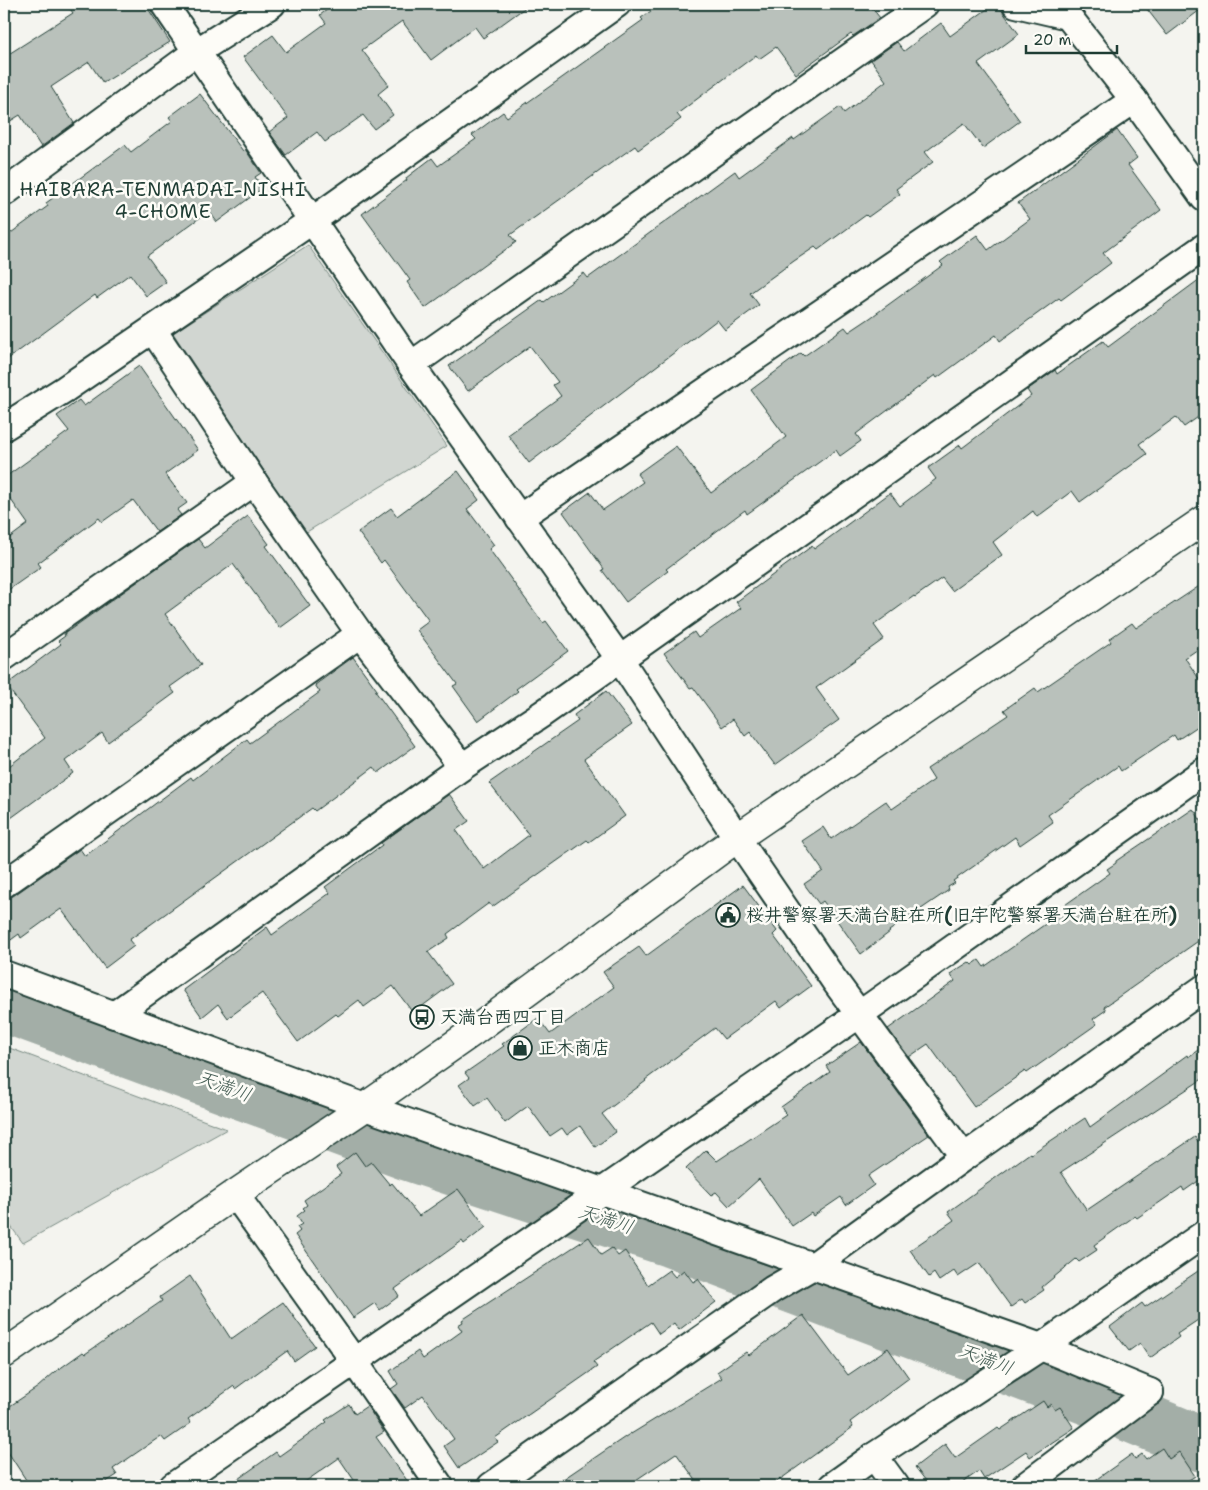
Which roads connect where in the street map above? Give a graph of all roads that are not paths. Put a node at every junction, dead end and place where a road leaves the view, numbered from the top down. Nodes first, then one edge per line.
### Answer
1 (164, 4) edge
2 (272, 4) edge
3 (617, 4) edge
4 (925, 4) edge
5 (1016, 4) edge
6 (196, 52) junction
7 (1134, 100) junction
8 (4, 192) edge
9 (1204, 198) edge
10 (313, 220) junction
11 (1204, 247) edge
12 (153, 330) junction
13 (411, 365) junction
14 (4, 427) edge
15 (254, 482) junction
16 (520, 518) junction
17 (1204, 520) edge
18 (360, 634) junction
19 (4, 657) edge
20 (619, 658) junction
21 (462, 767) junction
22 (1204, 771) edge
23 (737, 838) junction
24 (4, 884) edge
25 (4, 974) edge
26 (1204, 988) edge
27 (114, 1014) junction
28 (860, 1014) junction
29 (365, 1107) junction
30 (964, 1157) junction
31 (602, 1191) junction
32 (236, 1194) junction
33 (1204, 1234) edge
34 (813, 1266) junction
35 (1041, 1347) junction
36 (4, 1354) edge
37 (354, 1361) junction
38 (874, 1456) junction
39 (174, 1486) edge
40 (440, 1486) edge
41 (490, 1486) edge
42 (832, 1486) edge
43 (896, 1486) edge
44 (1025, 1486) edge

1 - 6 street
2 - 6 street
3 - 10 street
4 - 13 street
5 - 7 street
6 - 8 street
6 - 10 street
7 - 9 street
7 - 16 street
10 - 12 street
10 - 13 street
11 - 20 street
12 - 14 street
12 - 15 street
13 - 16 street
15 - 18 street
15 - 19 street
16 - 20 street
17 - 23 street
18 - 21 street
18 - 24 street
20 - 21 street
20 - 23 street
21 - 27 street
22 - 28 street
23 - 28 street
23 - 29 street
25 - 27 street
26 - 30 street
27 - 29 street
28 - 30 street
28 - 31 street
29 - 31 street
29 - 32 street
30 - 34 street
31 - 34 street
31 - 37 street
32 - 36 street
32 - 37 street
33 - 35 street
34 - 35 street
34 - 41 street
35 - 38 street
35 - 44 street
37 - 39 street
37 - 40 street
38 - 42 street
38 - 43 street

